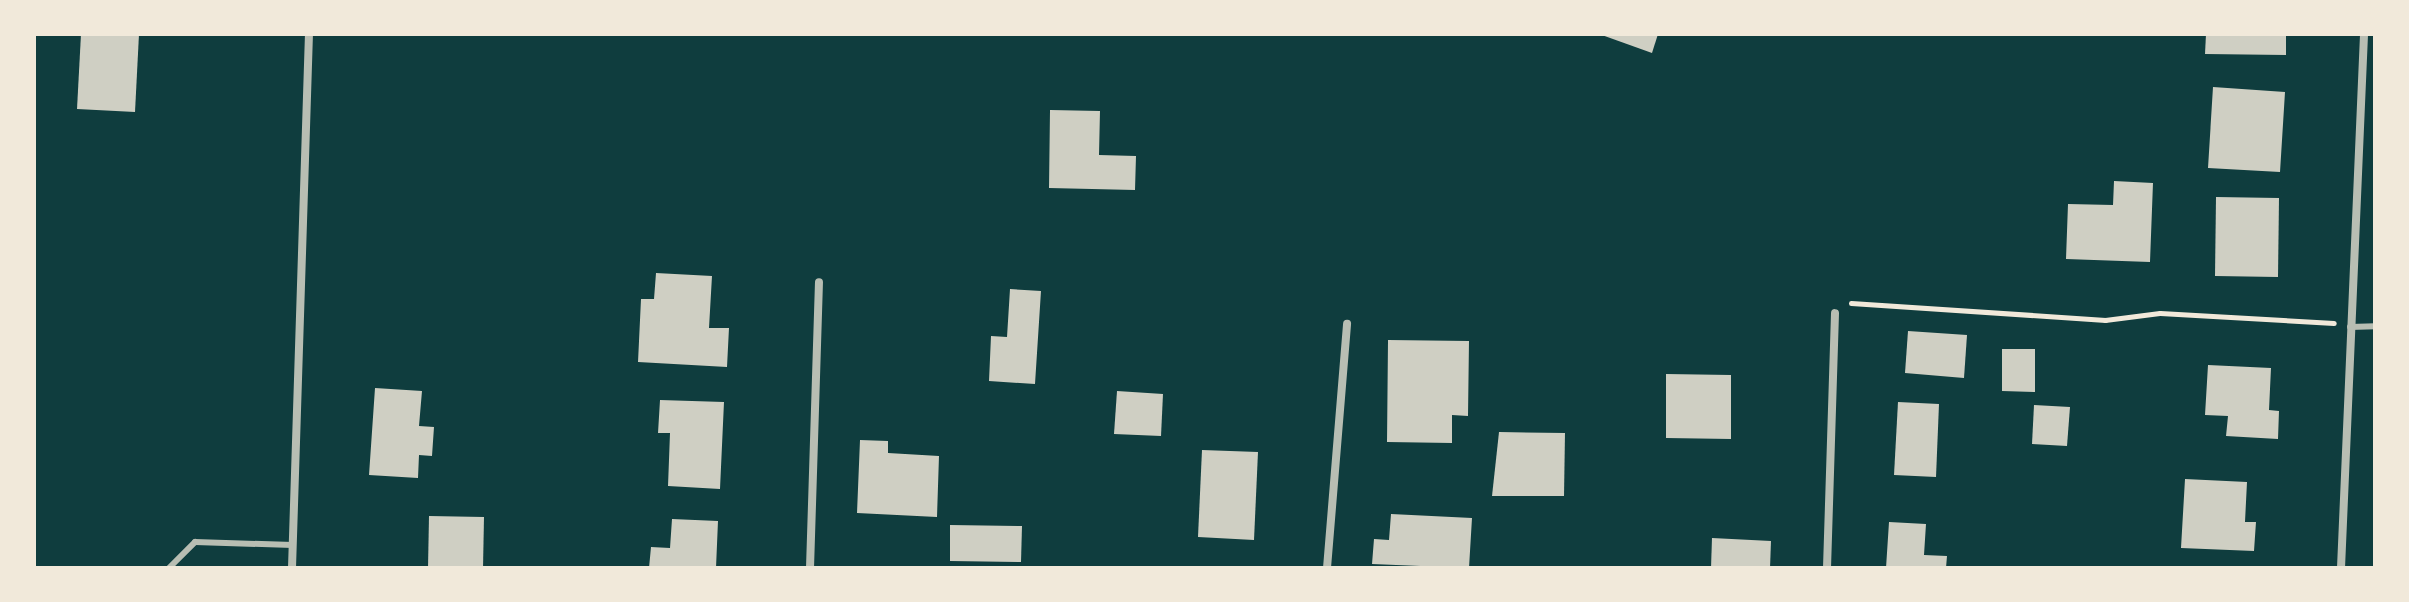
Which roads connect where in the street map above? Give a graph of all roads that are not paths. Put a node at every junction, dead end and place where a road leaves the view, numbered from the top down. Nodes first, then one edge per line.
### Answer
1 (309, 34) edge
2 (2364, 34) edge
3 (819, 282) dead end
4 (1835, 313) road end
5 (1347, 324) dead end
6 (2375, 326) edge
7 (2350, 327) junction
8 (293, 545) junction
9 (169, 568) edge
10 (292, 568) edge
11 (810, 568) edge
12 (1327, 568) edge
13 (1827, 568) edge
14 (2341, 568) edge

1 - 8 street
2 - 7 street
3 - 11 street
4 - 13 street
5 - 12 street
6 - 7 lane
7 - 14 street
8 - 9 lane
8 - 10 street

